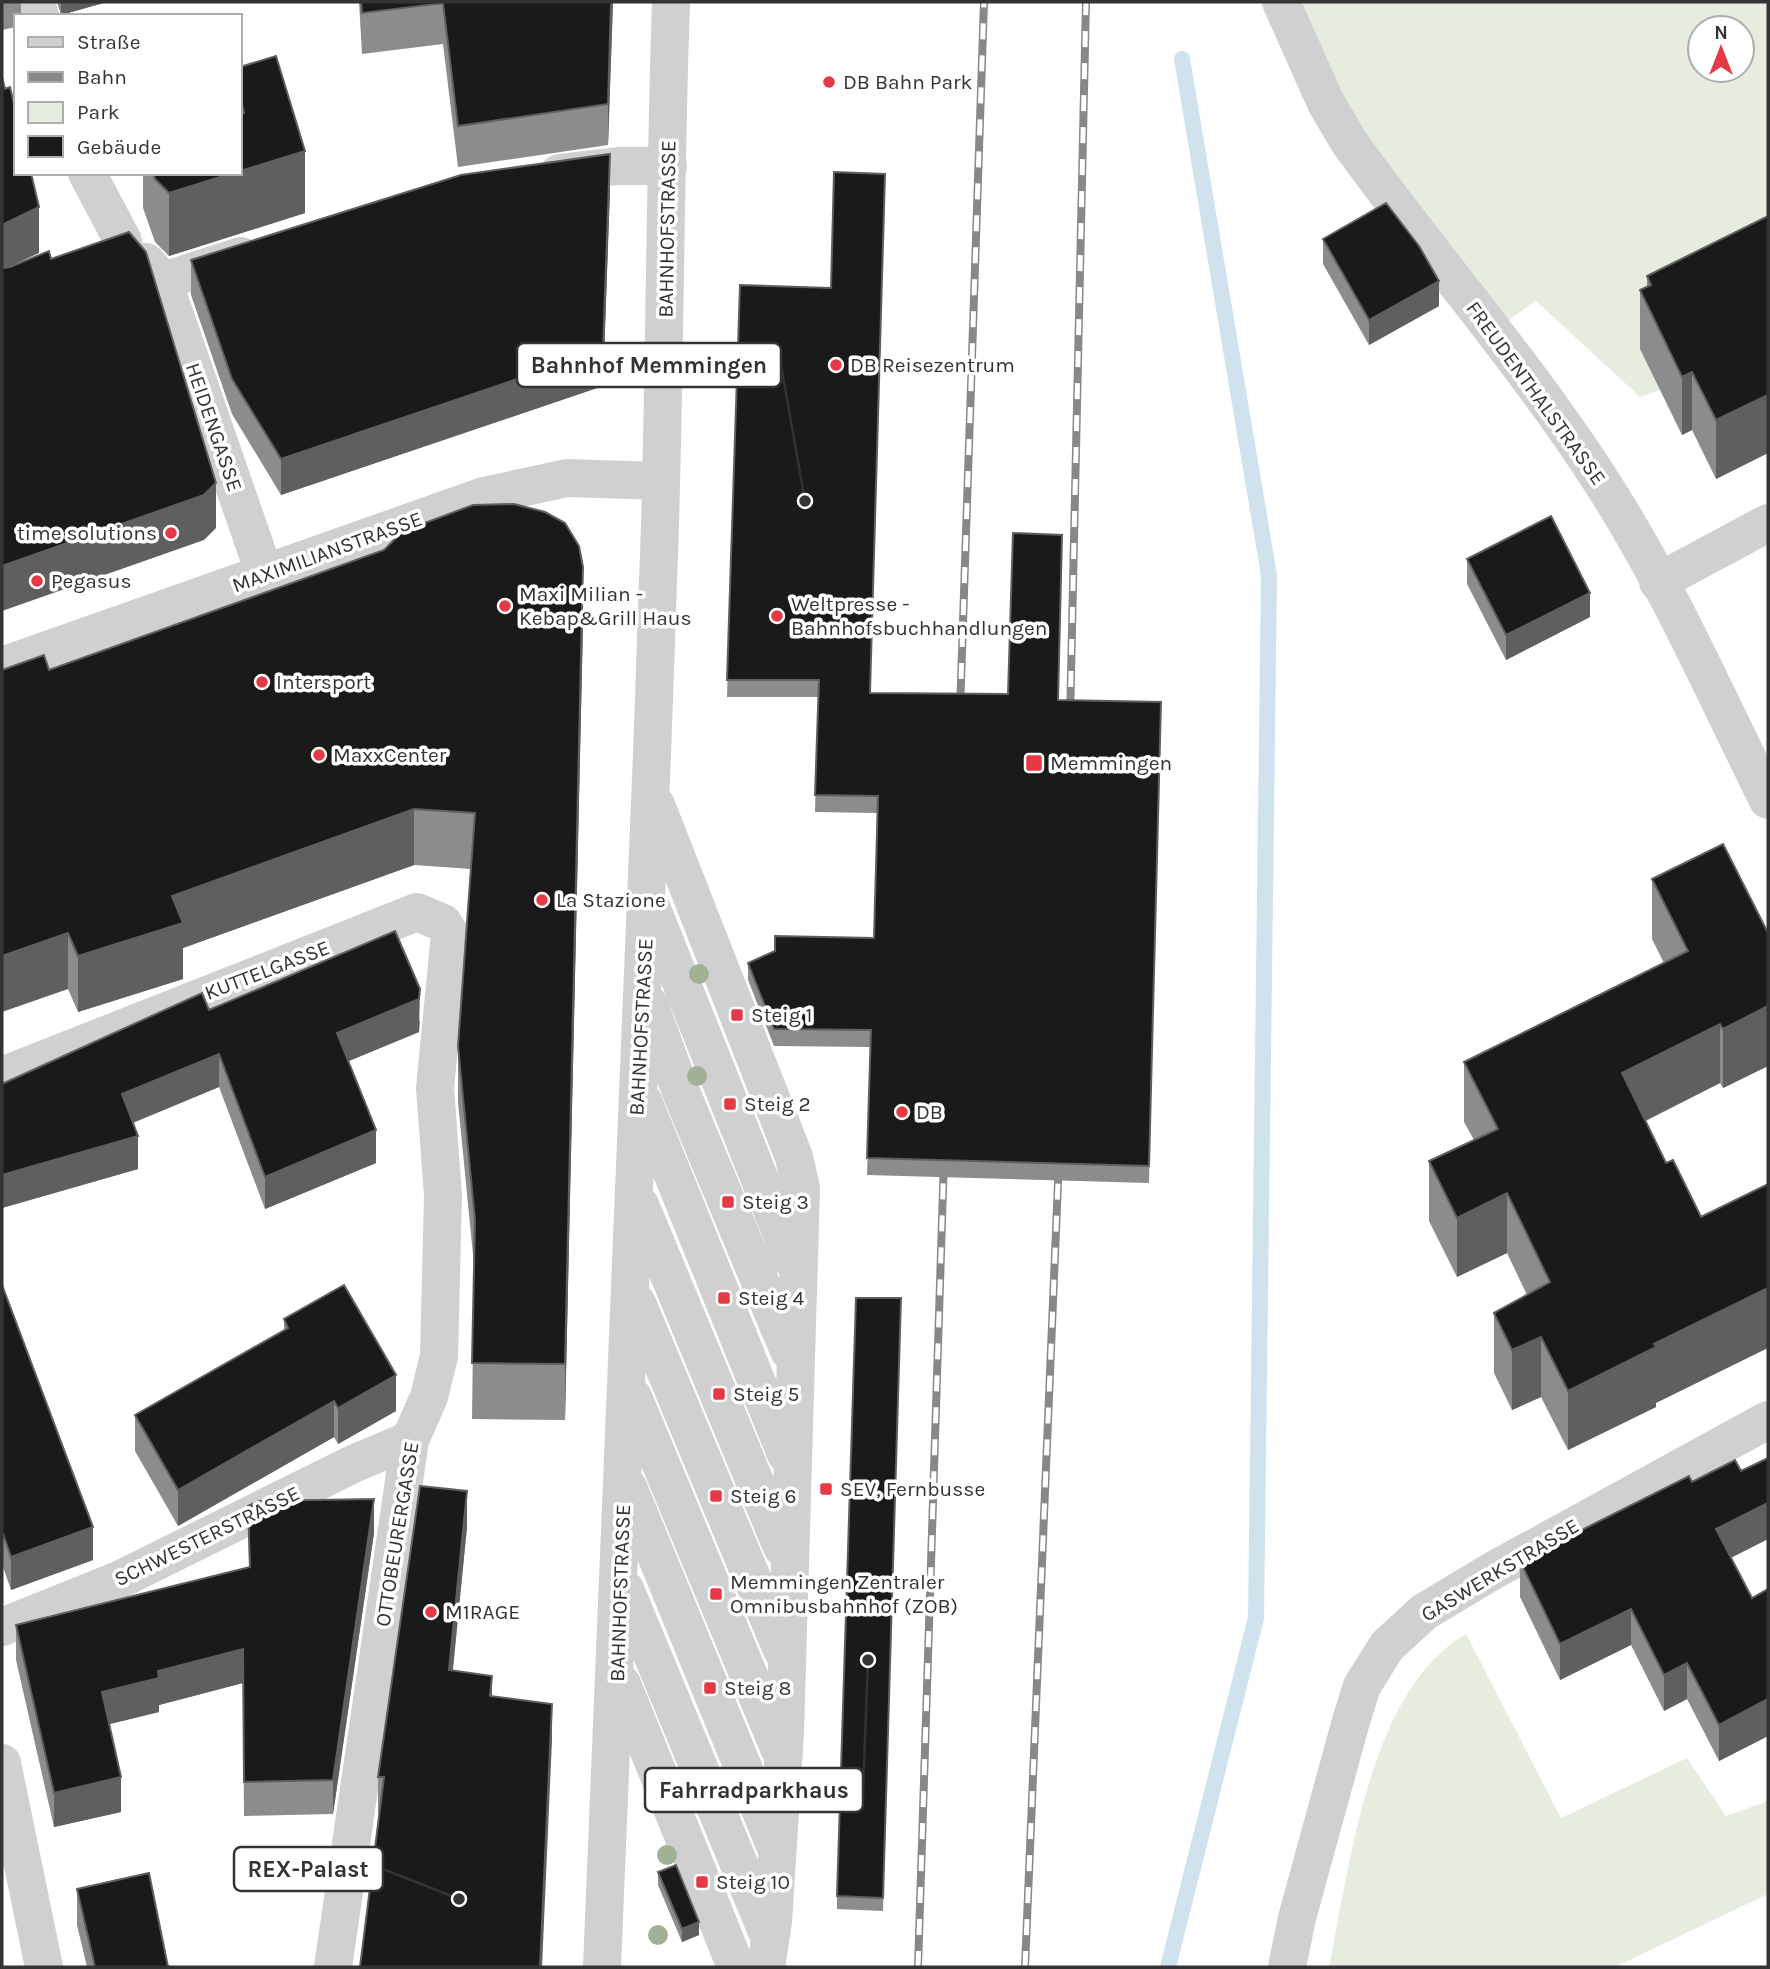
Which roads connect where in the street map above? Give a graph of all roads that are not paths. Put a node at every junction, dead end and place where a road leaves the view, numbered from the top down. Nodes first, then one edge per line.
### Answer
1 (671, 2) edge
2 (1281, 2) edge
3 (668, 166) junction
4 (88, 175) edge
5 (529, 177) edge
6 (123, 241) junction
7 (281, 243) edge
8 (87, 256) edge
9 (163, 281) junction
10 (661, 481) junction
11 (1768, 523) edge
12 (265, 575) junction
13 (1658, 582) junction
14 (2, 666) edge
15 (650, 789) junction
16 (1768, 800) edge
17 (646, 894) junction
18 (450, 934) joint
19 (644, 989) junction
20 (2, 1076) edge
21 (637, 1086) junction
22 (635, 1194) junction
23 (796, 1272) junction
24 (632, 1291) junction
25 (795, 1366) junction
26 (628, 1385) junction
27 (1768, 1420) edge
28 (410, 1440) junction
29 (791, 1465) junction
30 (625, 1479) junction
31 (788, 1562) junction
32 (620, 1577) junction
33 (2, 1627) edge
34 (787, 1660) junction
35 (617, 1672) junction
36 (783, 1758) junction
37 (2, 1763) edge
38 (778, 1854) junction
39 (768, 1954) edge
40 (44, 1967) edge
41 (333, 1967) edge
42 (603, 1967) edge
43 (736, 1967) edge
44 (1287, 1967) edge

1 - 3 street, BAHNHOFSTRASSE
2 - 13 street, FREUDENTHALSTRASSE
3 - 5 street
3 - 10 street, BAHNHOFSTRASSE
4 - 6 street
6 - 8 street
6 - 9 street
7 - 9 street
9 - 12 street, HEIDENGASSE
10 - 12 street, MAXIMILIANSTRASSE
10 - 15 street, BAHNHOFSTRASSE
11 - 13 street
12 - 14 street, MAXIMILIANSTRASSE
13 - 16 street, FREUDENTHALSTRASSE
15 - 17 street, BAHNHOFSTRASSE
15 - 23 street
17 - 19 street, BAHNHOFSTRASSE
17 - 23 street
18 - 20 street, KUTTELGASSE
18 - 28 street, OTTOBEURERGASSE
19 - 21 street, BAHNHOFSTRASSE
19 - 25 street
21 - 22 street, BAHNHOFSTRASSE
21 - 29 street
22 - 24 street, BAHNHOFSTRASSE
22 - 31 street
23 - 25 street
24 - 26 street, BAHNHOFSTRASSE
24 - 34 street
25 - 29 street
26 - 30 street, BAHNHOFSTRASSE
26 - 36 street
27 - 44 street, GASWERKSTRASSE
28 - 33 street, SCHWESTERSTRASSE
28 - 41 street, OTTOBEURERGASSE
29 - 31 street
30 - 32 street, BAHNHOFSTRASSE
30 - 38 street
31 - 34 street
32 - 35 street, BAHNHOFSTRASSE
32 - 39 street
34 - 36 street
35 - 42 street, BAHNHOFSTRASSE
35 - 43 street
36 - 38 street
37 - 40 street
38 - 39 street

